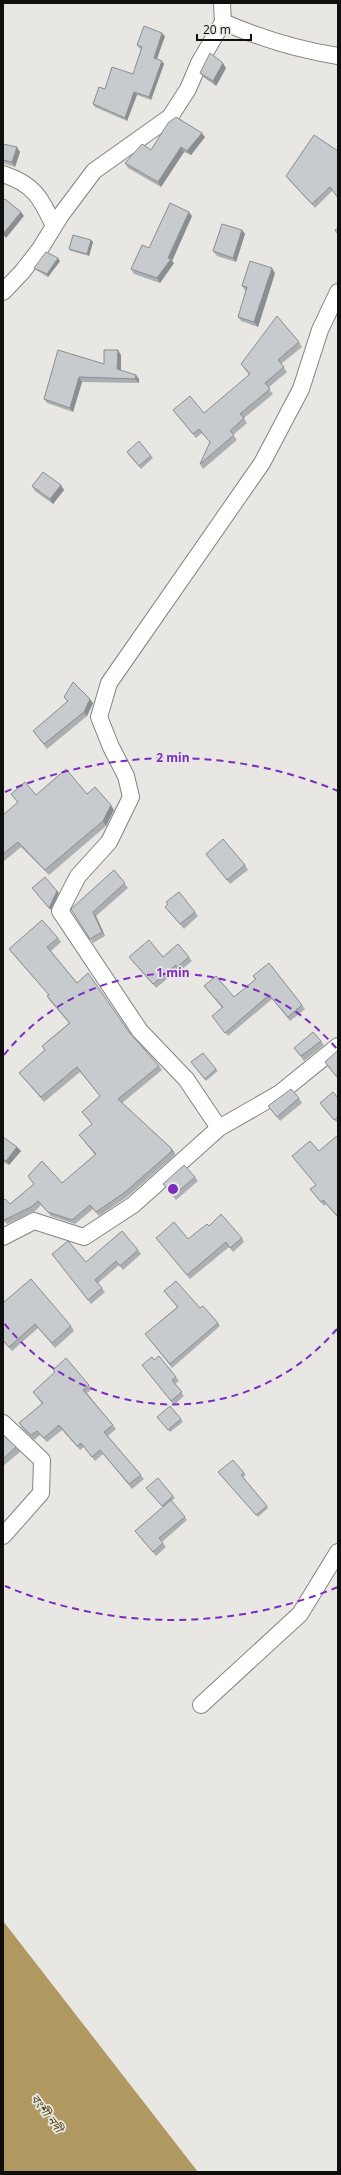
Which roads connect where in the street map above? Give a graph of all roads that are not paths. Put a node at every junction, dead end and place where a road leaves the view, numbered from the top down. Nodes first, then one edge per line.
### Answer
1 (222, 3) edge
2 (223, 22) junction
3 (338, 56) edge
4 (3, 174) edge
5 (54, 226) junction
6 (3, 292) edge
7 (338, 292) edge
8 (338, 1046) edge
9 (219, 1128) junction
10 (3, 1237) edge
11 (3, 1423) edge
12 (3, 1536) edge
13 (338, 1552) edge
14 (201, 1705) dead end

1 - 2 street
2 - 3 street
2 - 5 street
4 - 5 street
5 - 6 street
7 - 9 street
8 - 9 street
9 - 10 street
11 - 12 street
13 - 14 street

